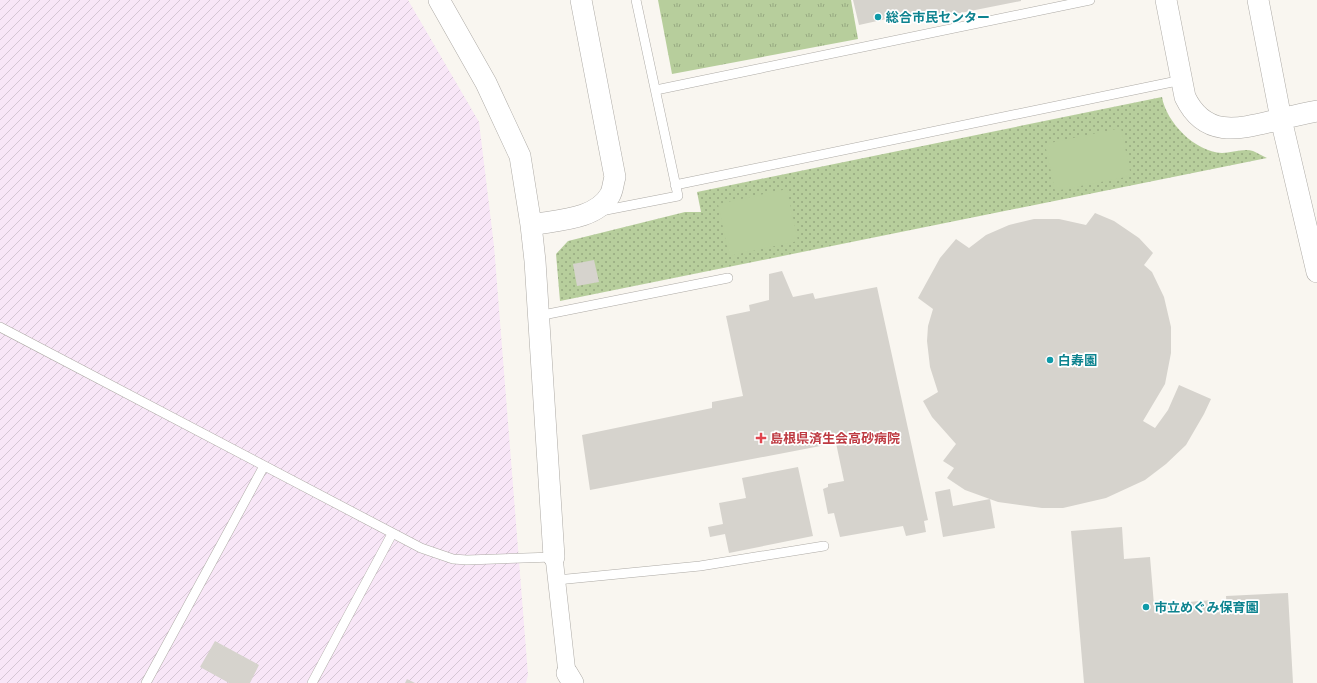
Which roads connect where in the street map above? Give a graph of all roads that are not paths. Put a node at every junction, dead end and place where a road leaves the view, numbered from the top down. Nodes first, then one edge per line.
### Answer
1 (439, 0) edge
2 (581, 0) edge
3 (636, 0) edge
4 (1090, 0) edge
5 (1166, 0) edge
6 (1258, 0) edge
7 (1182, 80) junction
8 (656, 90) junction
9 (1317, 111) edge
10 (1281, 118) junction
11 (675, 185) junction
12 (581, 215) junction
13 (531, 225) junction
14 (1317, 272) edge
15 (728, 278) dead end
16 (538, 316) junction
17 (0, 327) edge
18 (264, 466) junction
19 (392, 534) junction
20 (824, 546) dead end
21 (554, 557) junction
22 (557, 580) junction
23 (569, 680) edge
24 (146, 683) edge
25 (312, 683) edge

1 - 13 street
2 - 12 street
3 - 8 lane
4 - 8 lane
5 - 7 street
6 - 10 street
7 - 10 street
7 - 11 lane
8 - 11 lane
9 - 10 street
10 - 14 street
11 - 12 lane
12 - 13 street
13 - 16 street
15 - 16 lane
16 - 21 street
17 - 18 lane
18 - 19 lane
18 - 24 lane
19 - 21 lane
19 - 25 lane
20 - 22 lane
21 - 22 street
22 - 23 street

